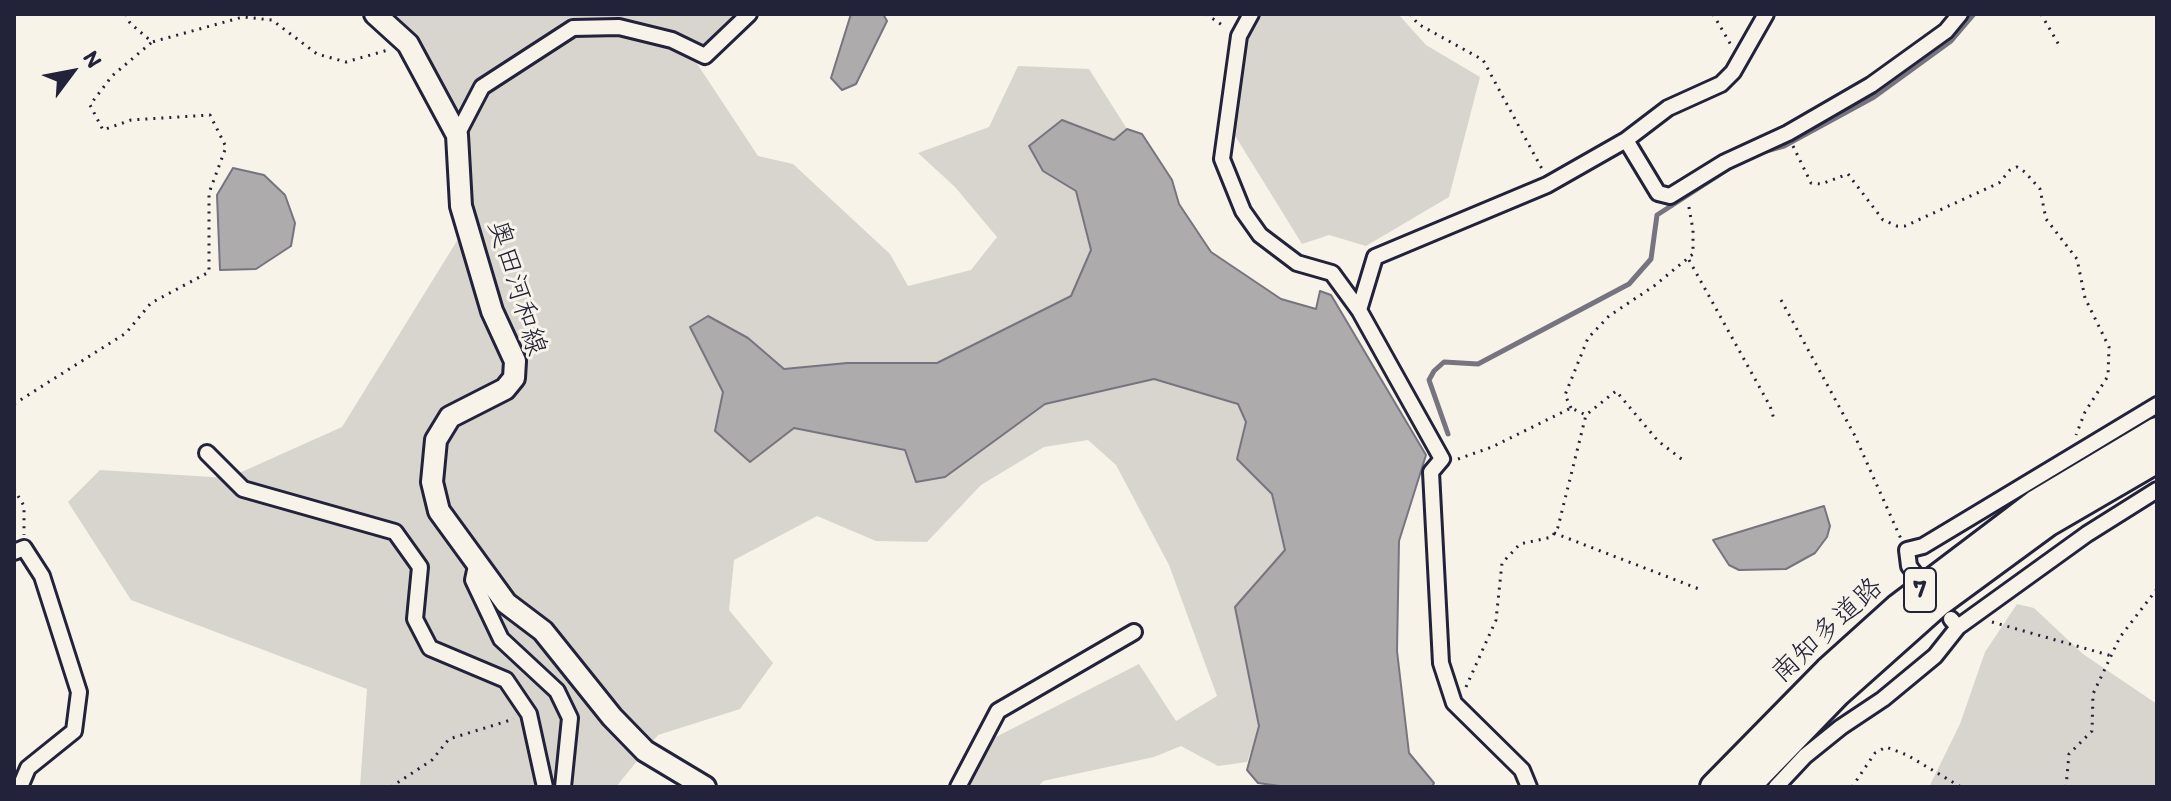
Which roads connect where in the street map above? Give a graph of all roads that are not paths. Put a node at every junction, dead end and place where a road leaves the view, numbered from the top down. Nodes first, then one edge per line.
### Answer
1 (375, 14) edge
2 (749, 14) edge
3 (1251, 14) edge
4 (1766, 14) edge
5 (1960, 14) edge
6 (457, 135) junction
7 (1626, 140) junction
8 (1359, 310) junction
9 (2157, 405) edge
10 (2157, 431) edge
11 (207, 453) dead end
12 (2157, 459) edge
13 (2157, 490) edge
14 (19, 550) edge
15 (477, 561) junction
16 (1915, 574) dead end
17 (1134, 632) dead end
18 (20, 787) edge
19 (545, 787) edge
20 (563, 787) edge
21 (705, 787) edge
22 (958, 787) edge
23 (1529, 787) edge
24 (1714, 787) edge
25 (1746, 787) edge
26 (1776, 787) edge

1 - 6 main road, 奥田河和線
2 - 6 street
3 - 8 street
4 - 7 street
5 - 7 street
6 - 15 main road, 奥田河和線
7 - 8 street
8 - 23 street
9 - 16 street
10 - 24 highway, 南知多道路 / 7
11 - 19 street
12 - 25 highway, 南知多道路 / 7
13 - 26 street
14 - 18 street
15 - 20 street
15 - 21 main road, 奥田河和線
17 - 22 street

